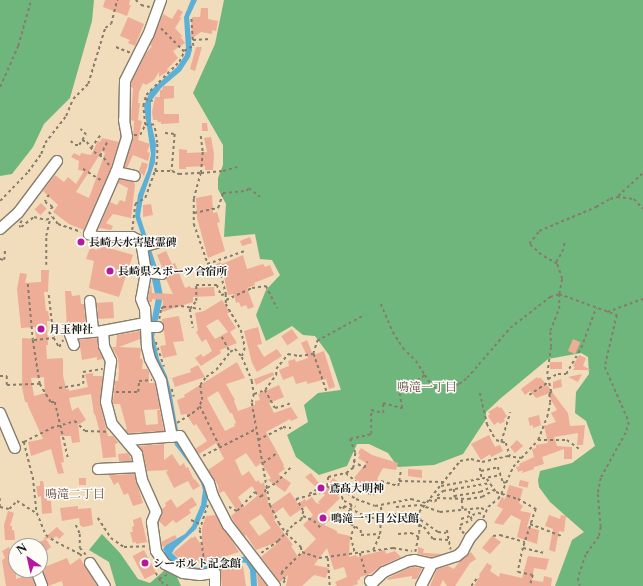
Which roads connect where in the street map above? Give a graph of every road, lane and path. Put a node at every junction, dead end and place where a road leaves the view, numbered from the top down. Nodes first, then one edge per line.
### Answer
1 (31, 0) edge
2 (117, 0) edge
3 (136, 0) edge
4 (160, 5) edge
5 (191, 19) dead end
6 (159, 27) dead end
7 (211, 39) dead end
8 (192, 40) junction
9 (116, 47) dead end
10 (184, 52) junction
11 (138, 55) junction
12 (0, 87) edge
13 (145, 99) junction
14 (153, 101) dead end
15 (145, 125) junction
16 (80, 129) dead end
17 (165, 133) dead end
18 (101, 134) dead end
19 (126, 134) junction
20 (201, 136) dead end
21 (82, 140) junction
22 (108, 140) dead end
23 (71, 141) dead end
24 (91, 148) junction
25 (100, 156) junction
26 (57, 161) dead end
27 (237, 166) dead end
28 (83, 169) dead end
29 (155, 170) junction
30 (172, 171) junction
31 (116, 172) junction
32 (202, 173) junction
33 (643, 173) edge
34 (135, 176) dead end
35 (109, 185) junction
36 (49, 195) dead end
37 (260, 197) dead end
38 (617, 197) junction
39 (0, 202) edge
40 (643, 209) edge
41 (194, 213) junction
42 (51, 218) junction
43 (22, 220) dead end
44 (0, 228) edge
45 (89, 234) junction
46 (132, 237) junction
47 (565, 241) dead end
48 (156, 243) dead end
49 (142, 247) junction
50 (5, 250) dead end
51 (244, 251) dead end
52 (0, 259) edge
53 (207, 264) junction
54 (557, 264) junction
55 (46, 265) dead end
56 (146, 272) junction
57 (162, 274) dead end
58 (28, 284) dead end
59 (226, 294) junction
60 (558, 294) junction
61 (48, 295) dead end
62 (643, 299) edge
63 (226, 300) junction
64 (90, 301) dead end
65 (381, 304) dead end
66 (163, 308) dead end
67 (190, 308) junction
68 (277, 308) dead end
69 (596, 308) junction
70 (201, 309) dead end
71 (607, 312) junction
72 (364, 315) dead end
73 (150, 326) junction
74 (193, 328) dead end
75 (98, 331) junction
76 (70, 334) junction
77 (222, 337) dead end
78 (54, 338) junction
79 (33, 340) junction
80 (74, 345) dead end
81 (230, 352) junction
82 (313, 354) junction
83 (242, 357) junction
84 (111, 369) junction
85 (159, 371) junction
86 (425, 375) junction
87 (0, 376) edge
88 (548, 380) junction
89 (40, 384) junction
90 (59, 388) dead end
91 (265, 390) junction
92 (326, 391) dead end
93 (106, 393) junction
94 (480, 393) dead end
95 (254, 394) junction
96 (529, 395) dead end
97 (291, 402) dead end
98 (200, 405) junction
99 (510, 412) dead end
100 (0, 413) edge
101 (177, 423) dead end
102 (60, 424) junction
103 (291, 428) dead end
104 (256, 429) junction
105 (116, 431) junction
106 (19, 436) dead end
107 (176, 437) junction
108 (127, 440) junction
109 (258, 440) junction
110 (538, 440) junction
111 (24, 442) junction
112 (501, 442) junction
113 (220, 447) junction
114 (15, 448) dead end
115 (580, 450) dead end
116 (277, 453) dead end
117 (510, 456) junction
118 (68, 458) dead end
119 (522, 459) junction
120 (196, 460) junction
121 (353, 461) junction
122 (368, 462) dead end
123 (263, 463) junction
124 (139, 467) junction
125 (98, 468) dead end
126 (290, 468) dead end
127 (480, 468) dead end
128 (401, 469) dead end
129 (481, 471) junction
130 (346, 473) junction
131 (501, 475) junction
132 (482, 479) junction
133 (487, 479) junction
134 (399, 481) junction
135 (443, 482) junction
136 (506, 483) junction
137 (490, 484) junction
138 (327, 486) junction
139 (441, 486) junction
140 (492, 487) junction
141 (267, 488) junction
142 (454, 489) junction
143 (316, 490) dead end
144 (494, 490) junction
145 (347, 493) dead end
146 (501, 494) junction
147 (307, 495) junction
148 (213, 496) junction
149 (454, 496) junction
150 (0, 498) edge
151 (436, 498) junction
152 (429, 500) junction
153 (459, 500) junction
154 (462, 500) junction
155 (426, 504) junction
156 (352, 505) junction
157 (381, 506) junction
158 (0, 507) edge
159 (339, 507) dead end
160 (356, 507) dead end
161 (396, 507) dead end
162 (423, 507) junction
163 (219, 509) junction
164 (350, 509) junction
165 (486, 510) junction
166 (463, 511) junction
167 (469, 511) junction
168 (37, 513) junction
169 (484, 514) junction
170 (303, 515) junction
171 (419, 515) junction
172 (470, 517) junction
173 (98, 518) dead end
174 (461, 519) dead end
175 (191, 520) dead end
176 (381, 520) junction
177 (419, 521) junction
178 (200, 524) junction
179 (460, 524) dead end
180 (477, 524) junction
181 (530, 524) junction
182 (76, 525) dead end
183 (419, 525) junction
184 (355, 526) junction
185 (321, 528) dead end
186 (447, 530) dead end
187 (286, 533) junction
188 (446, 533) junction
189 (380, 534) junction
190 (398, 534) dead end
191 (493, 536) dead end
192 (562, 536) dead end
193 (419, 537) junction
194 (525, 542) junction
195 (155, 546) junction
196 (523, 548) junction
197 (373, 551) junction
198 (302, 552) junction
199 (360, 552) junction
200 (249, 553) junction
201 (355, 553) junction
202 (544, 553) dead end
203 (328, 557) junction
204 (89, 563) junction
205 (214, 563) dead end
206 (432, 564) junction
207 (156, 574) dead end
208 (478, 577) dead end
209 (369, 584) edge
210 (105, 586) edge
211 (168, 586) edge
212 (215, 586) edge
213 (275, 586) edge
214 (281, 586) edge
215 (330, 586) edge
216 (421, 586) edge
217 (471, 586) edge
218 (530, 586) edge
219 (580, 586) edge

1 - 12 path
2 - 39 path
3 - 4 path
4 - 11 street
5 - 8 path
6 - 10 path
7 - 8 path
8 - 10 path
9 - 11 path
10 - 13 path
11 - 19 street
13 - 14 path
13 - 15 path
15 - 19 path
15 - 29 path
16 - 21 path
17 - 30 path
18 - 24 path
19 - 31 street
20 - 32 path
21 - 23 path
21 - 24 path
22 - 25 path
24 - 25 path
25 - 31 path
26 - 44 street
27 - 32 path
28 - 35 path
29 - 30 path
29 - 46 path
30 - 32 path
31 - 34 street
31 - 35 street
32 - 41 path
33 - 38 path
35 - 45 street
36 - 42 path
37 - 41 path
38 - 40 path
38 - 54 path
41 - 53 path
42 - 43 path
42 - 45 path
42 - 55 path
45 - 46 street
46 - 49 street
47 - 54 path
48 - 49 street
49 - 56 street
50 - 52 path
51 - 53 path
53 - 59 path
54 - 60 path
56 - 57 street
56 - 73 street
58 - 79 path
59 - 63 path
59 - 67 path
60 - 69 path
60 - 86 path
60 - 88 path
61 - 78 path
62 - 71 path
63 - 68 path
63 - 83 path
64 - 75 street
65 - 86 path
66 - 67 path
67 - 70 path
67 - 74 path
69 - 71 path
69 - 88 path
71 - 219 path
72 - 82 path
73 - 75 street
73 - 85 street
75 - 76 street
75 - 84 street
76 - 78 path
76 - 80 street
77 - 81 path
78 - 79 path
79 - 89 path
81 - 83 path
81 - 98 path
82 - 91 path
82 - 92 path
83 - 95 path
84 - 90 path
84 - 93 street
85 - 93 path
85 - 107 street
86 - 121 path
87 - 89 path
88 - 96 path
88 - 110 path
89 - 102 path
91 - 95 path
91 - 97 path
93 - 105 street
94 - 112 path
95 - 104 path
98 - 101 path
98 - 113 path
99 - 112 path
100 - 114 street
102 - 105 path
102 - 111 path
102 - 118 path
103 - 109 path
104 - 109 path
104 - 113 path
105 - 108 street
106 - 111 path
107 - 108 street
107 - 120 street
108 - 124 street
109 - 123 path
110 - 115 path
110 - 119 path
111 - 168 path
112 - 117 path
113 - 120 path
116 - 123 path
117 - 119 path
117 - 135 path
119 - 136 path
120 - 148 street
121 - 122 path
121 - 130 path
123 - 141 path
124 - 125 street
124 - 195 street
126 - 141 path
127 - 129 path
128 - 134 path
129 - 131 path
129 - 132 path
130 - 134 path
130 - 138 path
131 - 133 path
131 - 136 path
132 - 133 path
132 - 139 path
133 - 137 path
134 - 135 path
135 - 139 path
136 - 146 path
137 - 140 path
137 - 142 path
138 - 147 path
138 - 156 path
139 - 152 path
140 - 144 path
140 - 149 path
141 - 163 path
141 - 187 path
142 - 149 path
142 - 151 path
143 - 147 path
144 - 146 path
144 - 154 path
145 - 157 path
146 - 165 path
146 - 181 path
147 - 170 path
148 - 163 street
148 - 178 path
149 - 153 path
150 - 158 path
151 - 152 path
151 - 153 path
152 - 155 path
153 - 154 path
154 - 166 path
155 - 157 path
155 - 162 path
156 - 160 path
156 - 164 path
157 - 176 path
158 - 168 path
159 - 164 path
161 - 162 path
162 - 166 path
162 - 171 path
163 - 200 street
164 - 176 path
164 - 184 path
165 - 167 path
165 - 169 path
166 - 167 path
167 - 172 path
168 - 204 path
169 - 172 path
169 - 180 path
170 - 185 path
170 - 187 path
171 - 176 path
171 - 177 path
172 - 174 path
172 - 180 path
173 - 195 path
175 - 178 path
176 - 177 path
176 - 189 path
177 - 183 path
177 - 188 path
178 - 205 path
179 - 180 path
180 - 206 street
181 - 192 path
181 - 194 path
182 - 204 path
183 - 188 path
183 - 193 path
184 - 189 path
184 - 201 path
186 - 188 path
187 - 198 path
187 - 200 path
189 - 197 path
190 - 193 path
191 - 194 path
193 - 197 path
194 - 196 path
195 - 212 street
196 - 202 path
196 - 218 path
197 - 199 path
198 - 203 path
198 - 214 path
199 - 201 path
199 - 209 path
200 - 213 street
201 - 203 path
203 - 215 path
204 - 210 street
206 - 209 street
206 - 216 street
207 - 211 path
208 - 217 path

